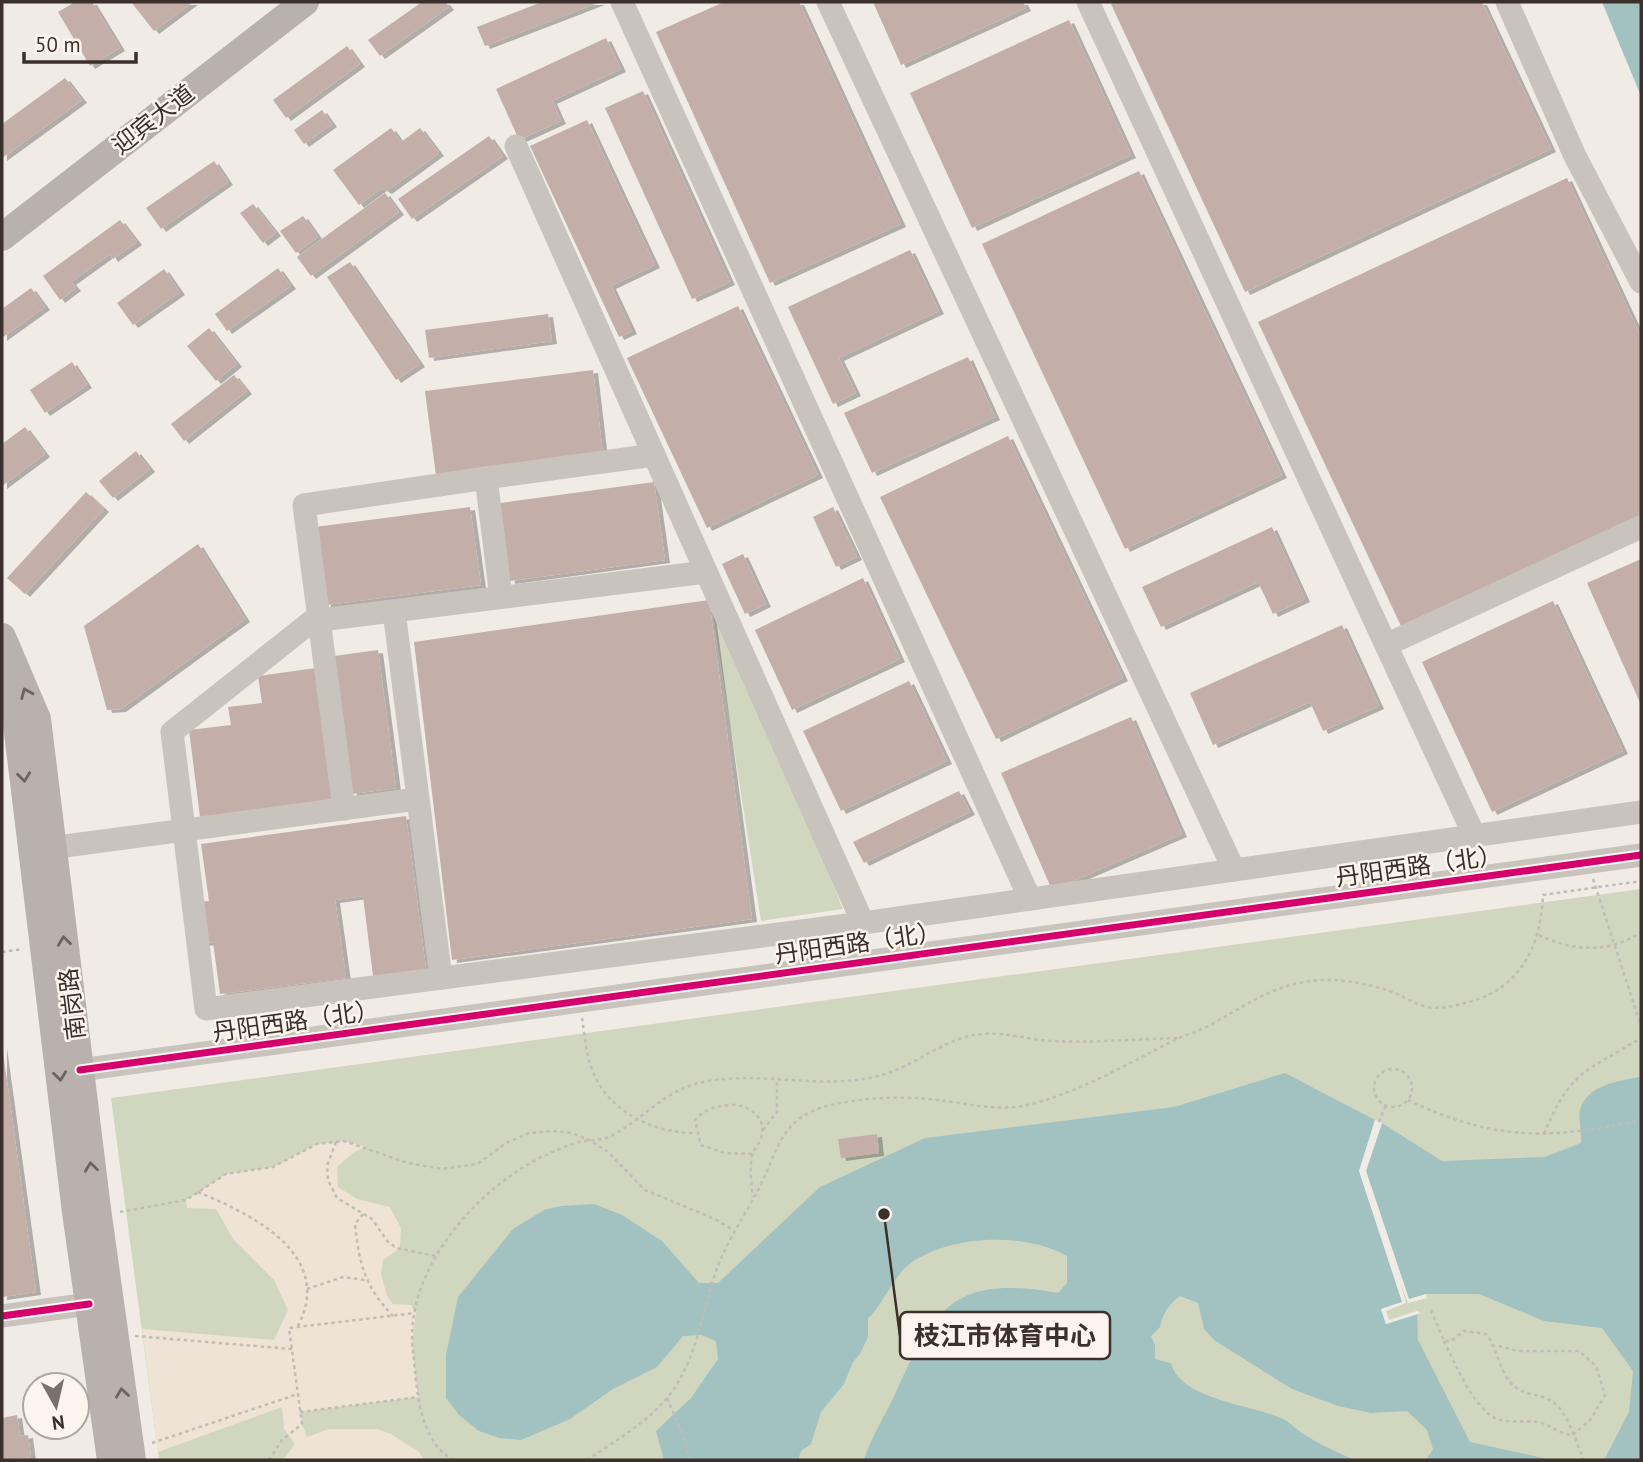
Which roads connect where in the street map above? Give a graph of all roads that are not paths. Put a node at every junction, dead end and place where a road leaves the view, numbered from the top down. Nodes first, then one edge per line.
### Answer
1 (276, 2) edge
2 (304, 2) edge
3 (622, 2) edge
4 (828, 2) edge
5 (1088, 2) edge
6 (1507, 2) edge
7 (516, 146) dead end
8 (2, 212) edge
9 (2, 237) edge
10 (1641, 282) edge
11 (654, 455) junction
12 (486, 478) junction
13 (1641, 527) edge
14 (706, 572) junction
15 (501, 597) junction
16 (394, 611) junction
17 (319, 620) junction
18 (2, 637) edge
19 (1386, 645) junction
20 (2, 688) edge
21 (417, 799) junction
22 (344, 809) junction
23 (1641, 812) edge
24 (184, 830) junction
25 (1474, 835) junction
26 (43, 849) junction
27 (1641, 855) edge
28 (1234, 870) junction
29 (1030, 899) junction
30 (863, 923) junction
31 (441, 978) junction
32 (80, 1070) junction
33 (89, 1304) junction
34 (2, 1316) edge
35 (125, 1457) edge

1 - 8 main road, 迎宾大道
2 - 9 main road, 迎宾大道
3 - 29 street
4 - 28 street
5 - 19 street
6 - 10 street
7 - 11 street
11 - 12 street
11 - 14 street
12 - 15 street
12 - 17 street
13 - 19 street
14 - 15 street
14 - 30 street
15 - 16 street
16 - 17 street
16 - 21 street
17 - 22 street
17 - 24 street
26 -> 18 main road, 南岗路
19 - 25 street
20 -> 26 main road, 南岗路
21 - 22 street
21 - 31 street
22 - 24 street
23 - 25 street
24 - 26 street
24 - 31 street
25 - 28 street
32 -> 26 main road, 南岗路
26 -> 33 main road, 南岗路
27 - 32 street, 丹阳西路（北）
28 - 29 street
29 - 30 street
30 - 31 street
35 -> 32 main road, 南岗路
33 - 34 street
33 - 35 main road, 南岗路

